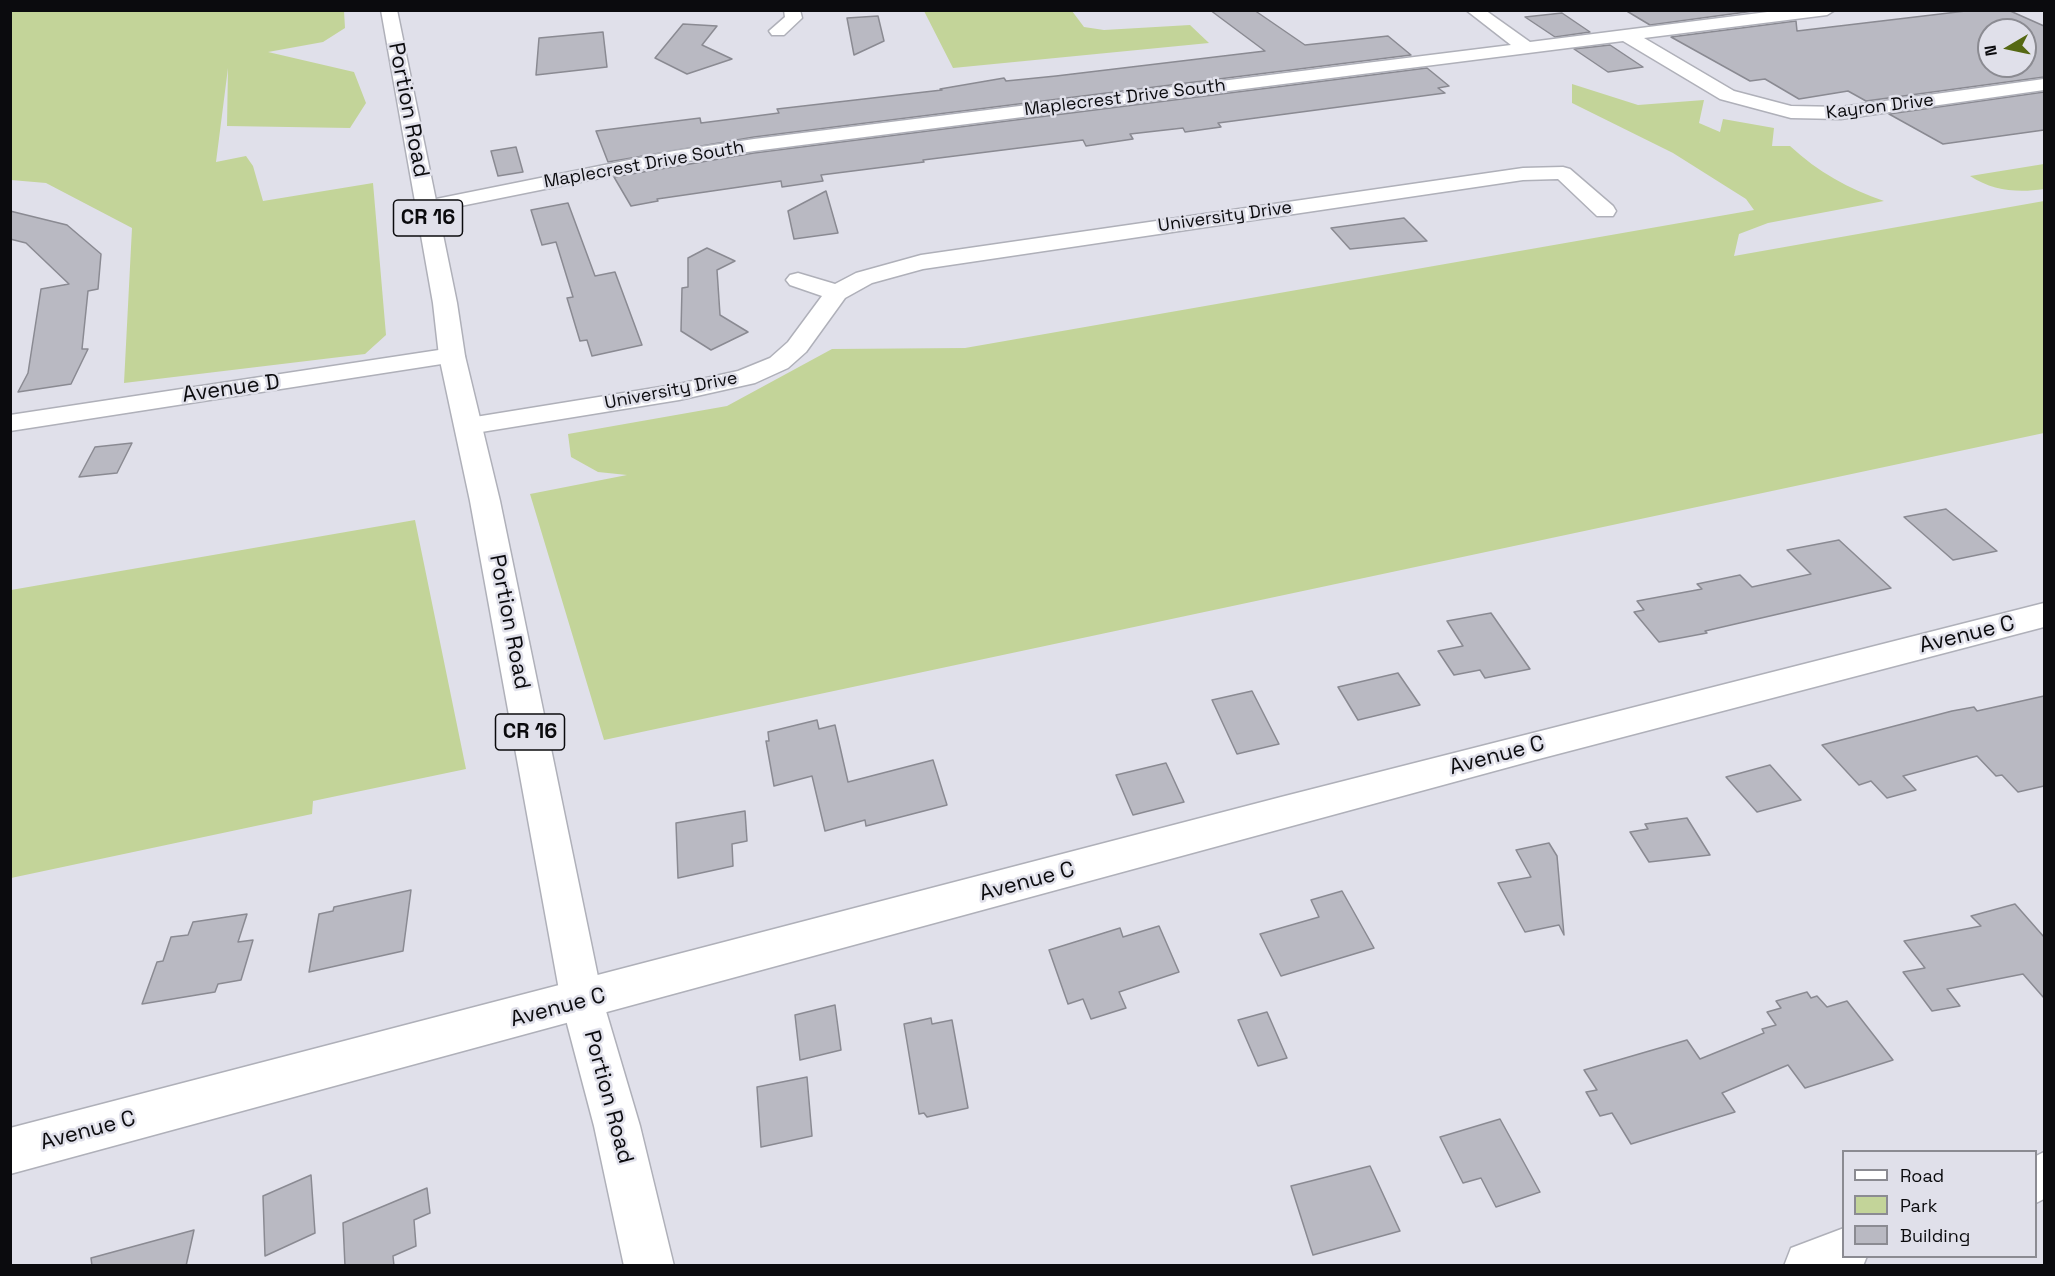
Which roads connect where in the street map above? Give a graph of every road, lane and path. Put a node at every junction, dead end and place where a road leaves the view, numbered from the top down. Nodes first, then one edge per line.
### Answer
1 (389, 10) edge
2 (792, 10) edge
3 (1474, 10) edge
4 (1827, 10) edge
5 (778, 31) dead end
6 (1626, 35) junction
7 (1527, 48) junction
8 (2044, 85) edge
9 (426, 207) junction
10 (1605, 211) dead end
11 (798, 280) dead end
12 (837, 293) junction
13 (452, 356) junction
14 (10, 423) edge
15 (470, 426) junction
16 (2044, 615) edge
17 (582, 1001) junction
18 (10, 1151) edge
19 (1842, 1253) edge
20 (649, 1266) edge
21 (1809, 1266) edge

1 - 9 street, Portion Road / CR 16
2 - 5 street
3 - 7 street
4 - 6 street, Maplecrest Drive South
6 - 7 street, Maplecrest Drive South
6 - 8 street, Kayron Drive
7 - 9 street, Maplecrest Drive South
9 - 13 street, Portion Road / CR 16
10 - 12 street, University Drive
11 - 12 street
12 - 15 street, University Drive
13 - 14 street, Avenue D
13 - 15 street, Portion Road / CR 16
15 - 17 street, Portion Road / CR 16
16 - 17 street, Avenue C
17 - 18 street, Avenue C
17 - 20 street, Portion Road / CR 16
19 - 21 street

